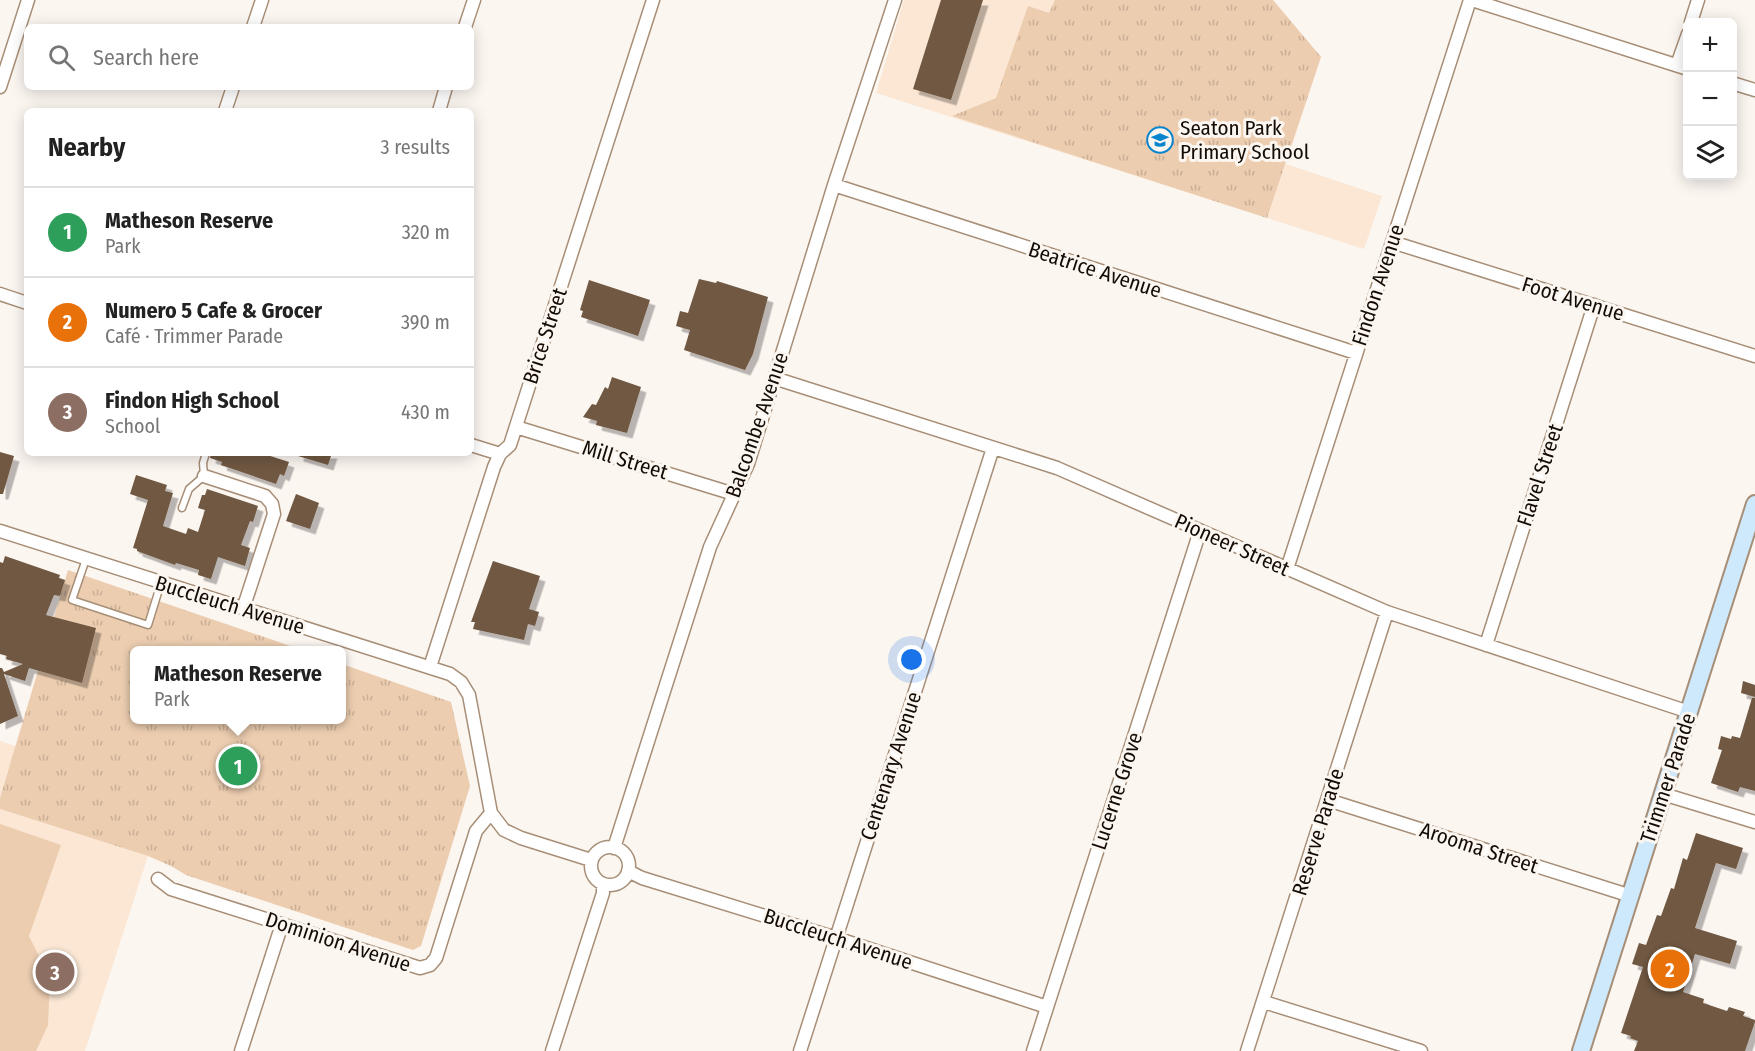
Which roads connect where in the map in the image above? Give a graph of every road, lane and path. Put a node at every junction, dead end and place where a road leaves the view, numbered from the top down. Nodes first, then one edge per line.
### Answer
1 (28, 0) edge
2 (262, 0) edge
3 (474, 0) edge
4 (653, 0) edge
5 (895, 0) edge
6 (1471, 0) edge
7 (1698, 0) edge
8 (1692, 18) edge
9 (254, 24) edge
10 (466, 24) edge
11 (1682, 67) edge
12 (1737, 85) edge
13 (0, 87) edge
14 (232, 90) edge
15 (445, 90) edge
16 (1755, 90) edge
17 (226, 108) edge
18 (440, 108) edge
19 (834, 185) junction
20 (1392, 242) junction
21 (0, 294) edge
22 (24, 302) edge
23 (1594, 305) junction
24 (1356, 353) junction
25 (1755, 356) edge
26 (774, 378) junction
27 (516, 427) junction
28 (474, 446) edge
29 (993, 448) junction
30 (500, 454) junction
31 (205, 456) edge
32 (204, 476) junction
33 (734, 494) junction
34 (1755, 504) edge
35 (182, 508) dead end
36 (0, 531) edge
37 (1200, 531) junction
38 (86, 559) junction
39 (1287, 569) junction
40 (161, 583) junction
41 (243, 609) junction
42 (1387, 612) junction
43 (1486, 645) junction
44 (430, 667) junction
45 (1689, 712) junction
46 (1663, 794) junction
47 (1328, 800) junction
48 (491, 813) junction
49 (1755, 822) edge
50 (614, 848) junction
51 (591, 860) junction
52 (628, 871) junction
53 (158, 879) dead end
54 (603, 885) junction
55 (1631, 896) junction
56 (282, 924) junction
57 (836, 938) junction
58 (1264, 1002) junction
59 (1047, 1007) junction
60 (241, 1051) edge
61 (552, 1051) edge
62 (801, 1051) edge
63 (1033, 1051) edge
64 (1247, 1051) edge
65 (1421, 1051) edge
66 (1581, 1051) edge

1 - 13 street
2 - 9 street
3 - 10 street
4 - 27 street, Brice Street
5 - 19 street, Balcombe Avenue
6 - 11 street
6 - 20 street, Findon Avenue
7 - 8 street
12 - 16 street
14 - 17 street
15 - 18 street
19 - 24 street, Beatrice Avenue
19 - 26 street, Balcombe Avenue
20 - 23 street, Foot Avenue
20 - 24 street, Findon Avenue
21 - 22 street
23 - 25 street, Foot Avenue
23 - 43 street, Flavel Street
24 - 39 street, Findon Avenue
26 - 29 street, Pioneer Street
26 - 33 street, Balcombe Avenue
27 - 30 street, Brice Street
27 - 33 street, Mill Street
28 - 30 street
29 - 37 street, Pioneer Street
29 - 57 street, Centenary Avenue
30 - 44 street, Brice Street
31 - 32 lane
32 - 35 lane
32 - 41 street
33 - 50 street, Balcombe Avenue
34 - 45 main road, Trimmer Parade
36 - 38 street, Buccleuch Avenue
37 - 39 street, Pioneer Street
37 - 59 street, Lucerne Grove
38 - 40 street, Buccleuch Avenue
38 - 40 lane
39 - 42 street, Pioneer Street
40 - 41 street, Buccleuch Avenue
41 - 44 street, Buccleuch Avenue
42 - 43 street, Pioneer Street
42 - 47 street, Reserve Parade
43 - 45 street, Pioneer Street
44 - 48 street, Buccleuch Avenue
45 - 46 main road, Trimmer Parade
46 - 49 street
46 - 55 main road, Trimmer Parade
47 - 55 street, Arooma Street
47 - 58 street, Reserve Parade
48 - 51 street
48 - 56 street, Dominion Avenue
50 - 51 street
50 - 52 street
51 - 54 street
52 - 54 street
52 - 57 street, Buccleuch Avenue
53 - 56 street, Dominion Avenue
54 - 61 street
55 - 66 main road, Trimmer Parade
56 - 60 street
57 - 59 street, Buccleuch Avenue
57 - 62 street, Centenary Avenue
58 - 64 street, Reserve Parade
58 - 65 street
59 - 63 street, Lucerne Grove

